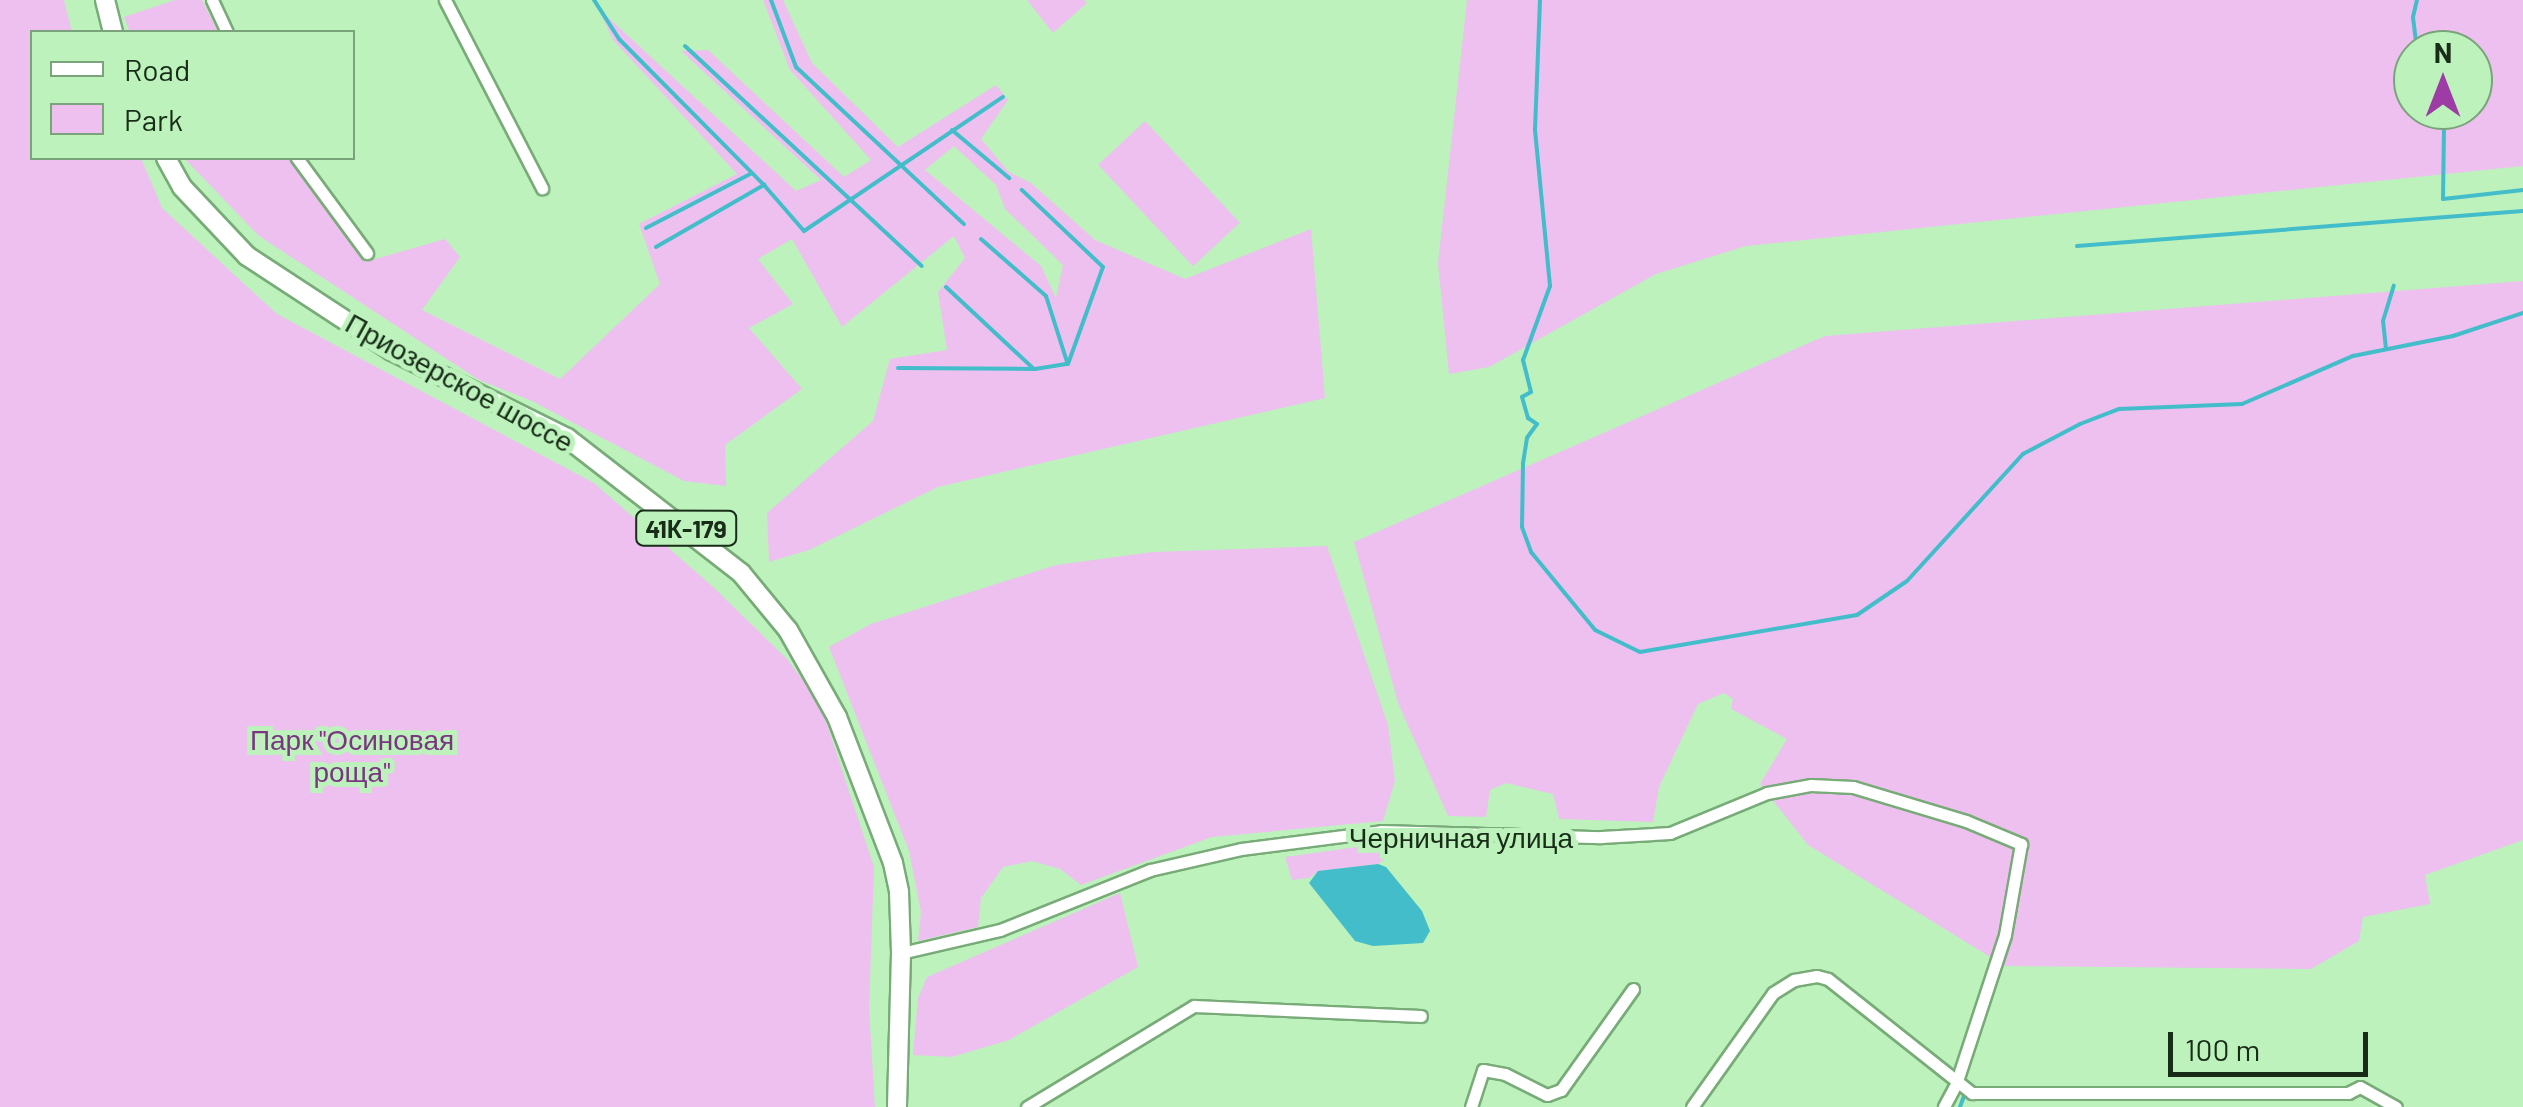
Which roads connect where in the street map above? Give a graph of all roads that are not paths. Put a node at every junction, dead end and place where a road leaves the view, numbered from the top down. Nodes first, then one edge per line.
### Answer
1 (105, 0) edge
2 (212, 0) edge
3 (445, 0) edge
4 (113, 30) edge
5 (226, 30) edge
6 (167, 160) edge
7 (298, 160) edge
8 (542, 188) dead end
9 (367, 253) dead end
10 (900, 953) junction
11 (1632, 989) dead end
12 (1421, 1016) dead end
13 (1956, 1084) junction
14 (897, 1107) edge
15 (1028, 1107) edge
16 (1471, 1107) edge
17 (1692, 1107) edge
18 (1944, 1107) edge
19 (2396, 1107) edge

1 - 4 main road
2 - 5 street
3 - 8 street
6 - 10 main road, Приозерское шоссе / 41К-179
7 - 9 street
10 - 13 street, Черничная улица
10 - 14 main road, Приозерское шоссе / 41К-179
11 - 16 street
12 - 15 street
13 - 17 street
13 - 18 street
13 - 19 street

